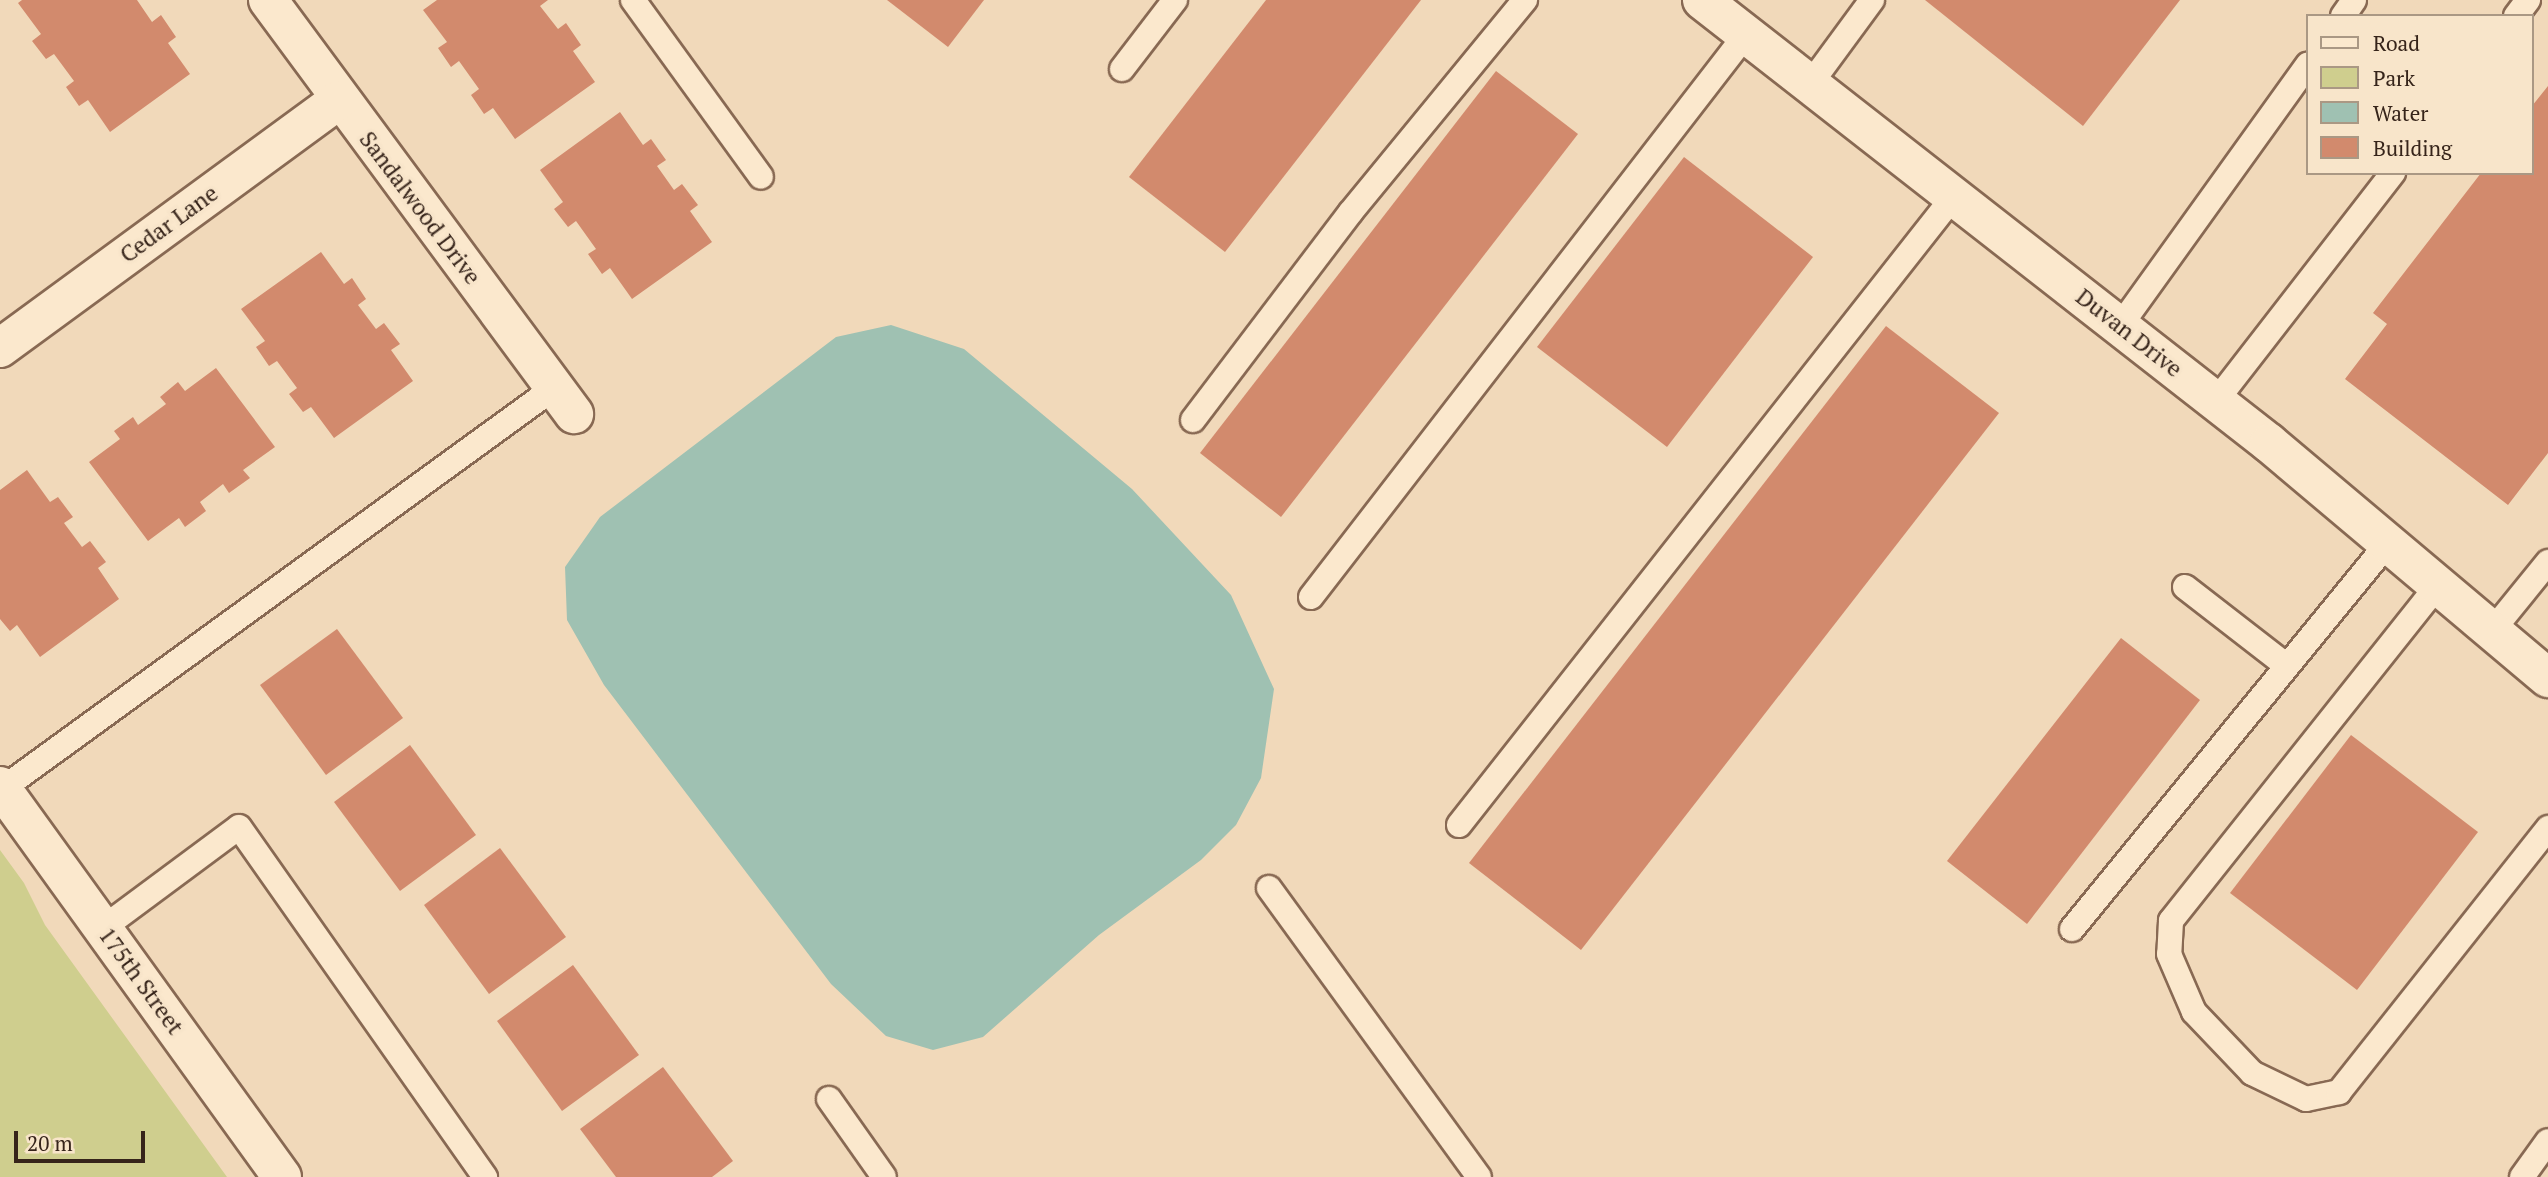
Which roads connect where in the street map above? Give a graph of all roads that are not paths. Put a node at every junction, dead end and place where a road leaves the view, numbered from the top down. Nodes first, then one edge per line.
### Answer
1 (268, 0) edge
2 (633, 0) edge
3 (1175, 0) edge
4 (1525, 0) edge
5 (1702, 0) edge
6 (1872, 0) edge
7 (1747, 33) junction
8 (2306, 67) edge
9 (1122, 69) dead end
10 (1811, 83) junction
11 (339, 100) junction
12 (2391, 175) edge
13 (761, 177) dead end
14 (1954, 196) junction
15 (2120, 326) junction
16 (0, 348) edge
17 (564, 401) joint
18 (2216, 401) junction
19 (1194, 419) dead end
20 (2388, 543) junction
21 (2548, 562) edge
22 (2438, 585) junction
23 (2185, 587) dead end
24 (1311, 597) dead end
25 (2492, 631) junction
26 (2287, 666) junction
27 (2548, 678) edge
28 (1, 788) edge
29 (1459, 825) dead end
30 (2548, 828) edge
31 (1269, 888) dead end
32 (103, 928) junction
33 (2072, 929) dead end
34 (830, 1099) dead end
35 (2548, 1141) edge
36 (282, 1177) edge
37 (485, 1177) edge
38 (884, 1177) edge
39 (1479, 1177) edge
40 (2522, 1177) edge

1 - 11 street, Sandalwood Drive
2 - 13 lane
3 - 9 lane
4 - 19 lane
5 - 7 street, Duvan Drive
6 - 10 lane
7 - 10 street, Duvan Drive
7 - 24 lane
8 - 15 lane
10 - 14 street, Duvan Drive
11 - 16 street, Cedar Lane
11 - 17 street, Sandalwood Drive
12 - 18 lane
14 - 15 street, Duvan Drive
14 - 29 lane
15 - 18 street, Duvan Drive
17 - 28 lane
18 - 20 street, Duvan Drive
20 - 22 street, Duvan Drive
20 - 26 lane
21 - 25 lane
22 - 25 street, Duvan Drive
22 - 30 lane
23 - 26 lane
25 - 27 street, Duvan Drive
26 - 33 lane
28 - 32 street, 175th Street
31 - 39 lane
32 - 36 street, 175th Street
32 - 37 lane
34 - 38 lane
35 - 40 lane

